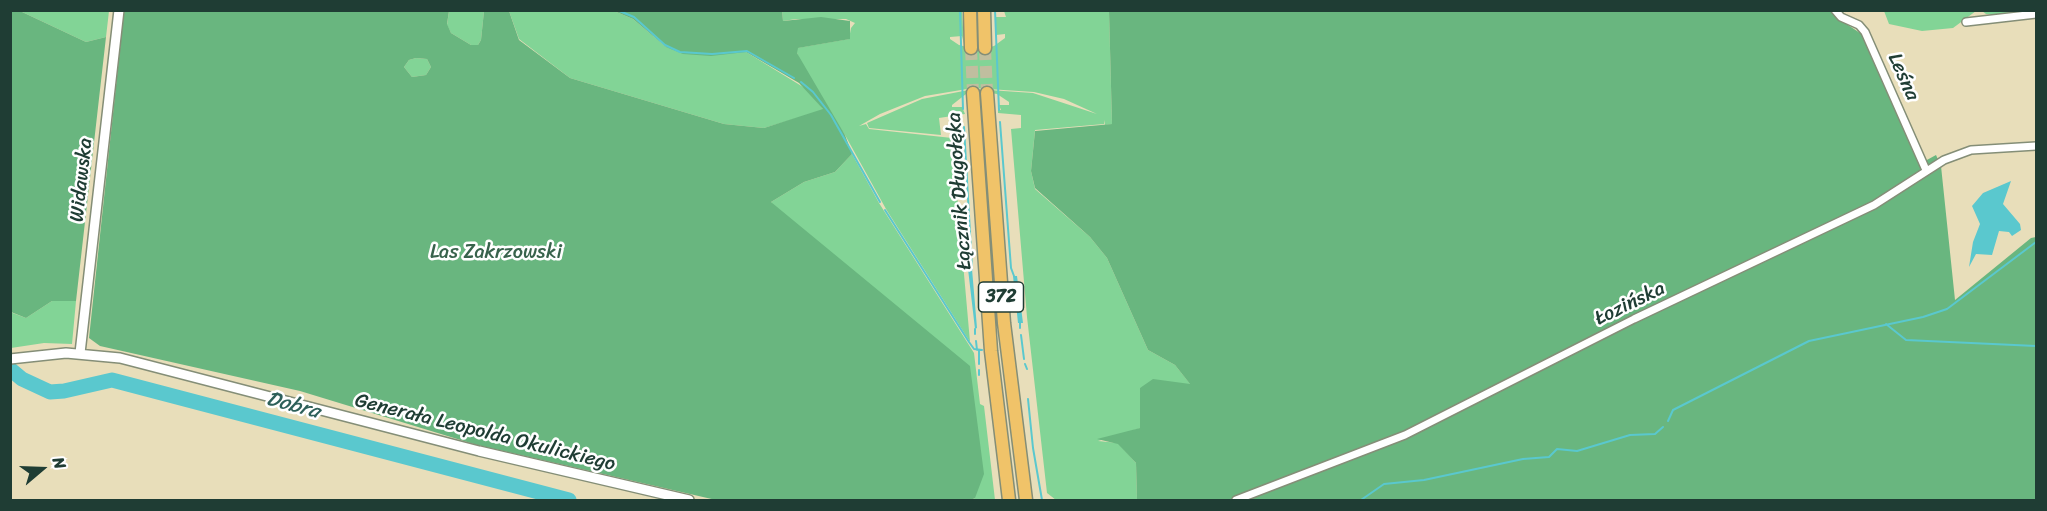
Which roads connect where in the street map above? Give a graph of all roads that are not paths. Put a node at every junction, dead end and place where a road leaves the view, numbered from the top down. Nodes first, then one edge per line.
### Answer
1 (119, 10) edge
2 (970, 10) edge
3 (984, 10) edge
4 (1835, 10) edge
5 (2037, 14) edge
6 (1966, 22) dead end
7 (971, 48) tunnel mouth
8 (985, 48) tunnel mouth
9 (973, 93) tunnel mouth
10 (987, 93) tunnel mouth
11 (2037, 146) edge
12 (1926, 170) junction
13 (80, 353) junction
14 (10, 359) edge
15 (689, 501) edge
16 (1010, 501) edge
17 (1026, 501) edge
18 (1236, 501) edge

1 - 13 street, Widawska
2 - 7 main road
3 - 8 main road
4 - 12 street, Leśna
5 - 6 street
9 - 16 main road, Łącznik Długołęka / 372
10 - 17 main road, Łącznik Długołęka / 372
11 - 12 street, Łozińska
12 - 18 street, Łozińska
13 - 14 street, Generała Leopolda Okulickiego
13 - 15 street, Generała Leopolda Okulickiego

